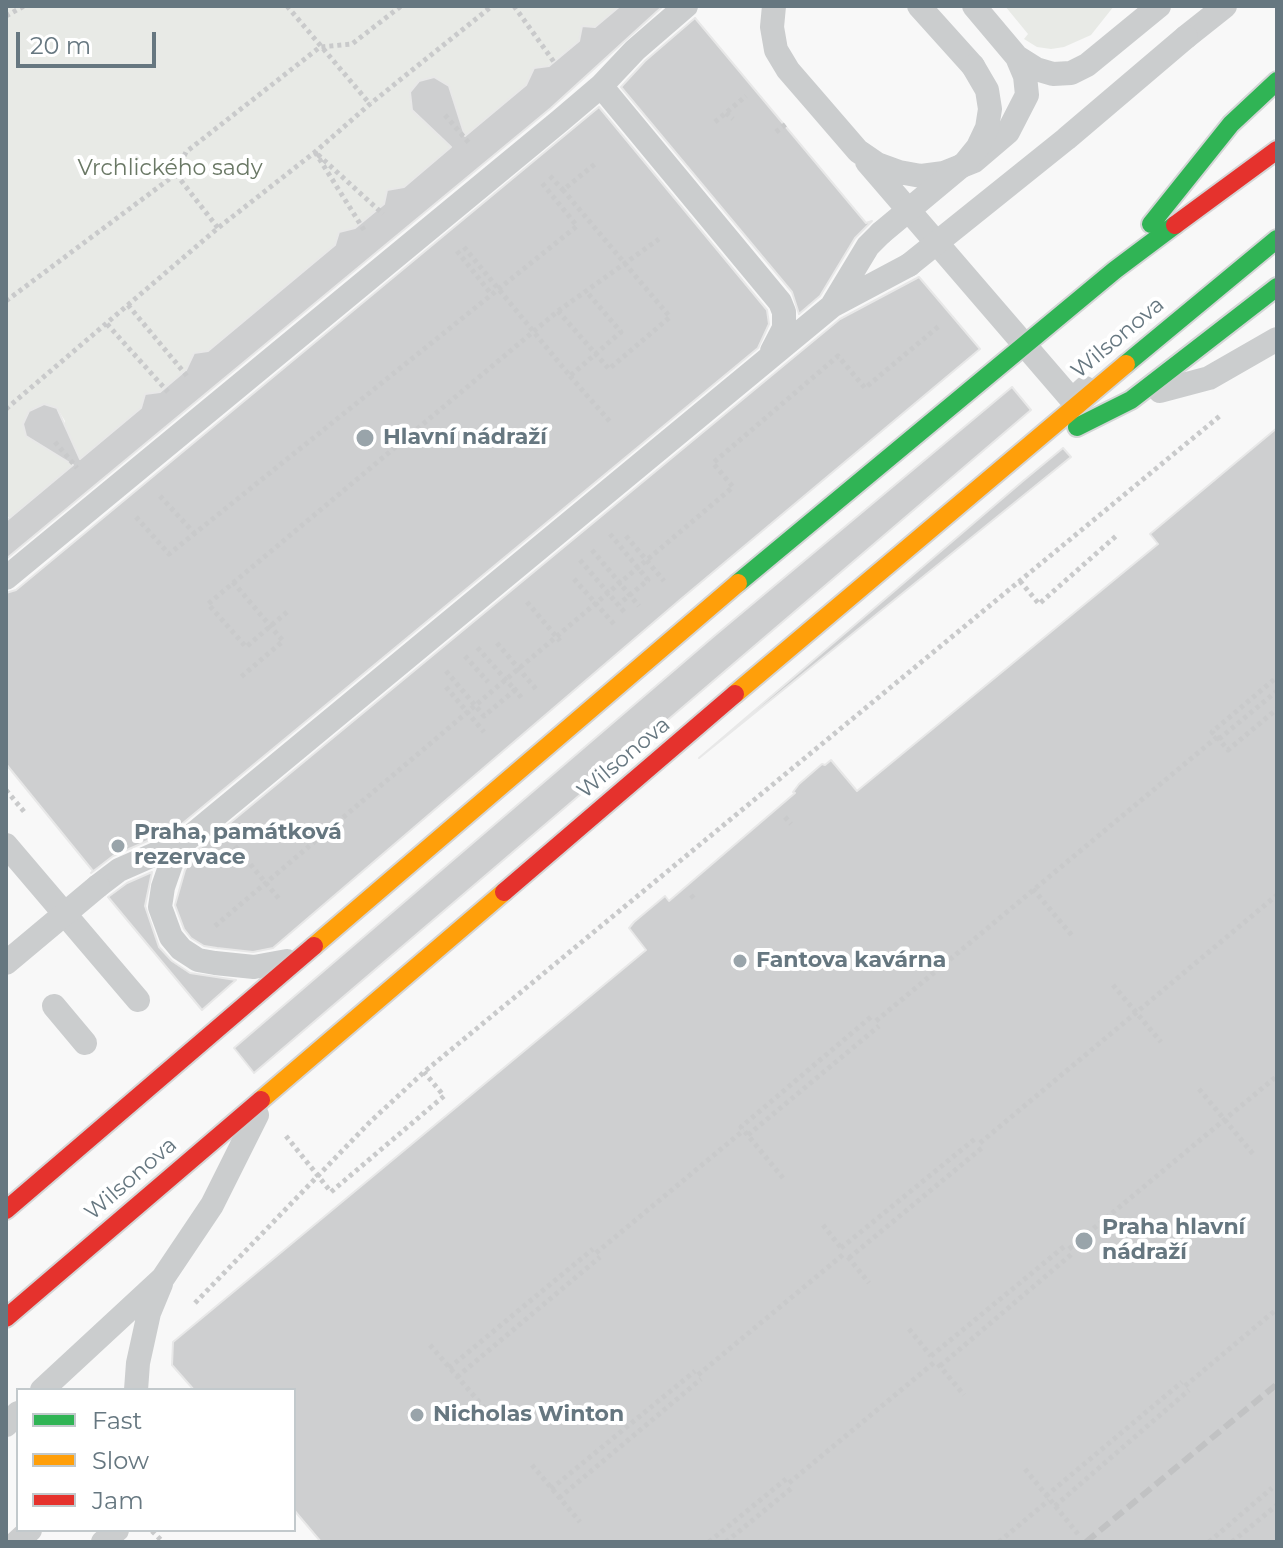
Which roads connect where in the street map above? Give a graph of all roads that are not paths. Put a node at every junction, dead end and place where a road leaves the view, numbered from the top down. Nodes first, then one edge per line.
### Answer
1 (686, 6) edge
2 (774, 6) edge
3 (919, 6) edge
4 (974, 6) edge
5 (1159, 6) edge
6 (1225, 6) edge
7 (1017, 57) junction
8 (1277, 81) edge
9 (601, 86) junction
10 (1277, 150) edge
11 (858, 151) junction
12 (1277, 239) edge
13 (1115, 270) junction
14 (1277, 287) edge
15 (832, 306) junction
16 (1151, 330) dead end
17 (1277, 339) edge
18 (761, 365) junction
19 (1131, 400) junction
20 (1007, 462) junction
21 (6, 578) edge
22 (185, 841) junction
23 (6, 845) edge
24 (301, 958) junction
25 (6, 963) edge
26 (138, 1000) dead end
27 (54, 1006) dead end
28 (85, 1043) dead end
29 (269, 1091) junction
30 (6, 1210) edge
31 (163, 1278) junction
32 (6, 1318) edge
33 (44, 1388) edge
34 (136, 1388) edge

1 - 9 lane
2 - 11 lane
3 - 15 lane, bridge
4 - 7 lane
5 - 7 lane
6 - 15 lane, bridge
7 - 11 lane
8 - 13 main road
9 - 18 lane
9 - 21 lane
10 - 13 main road
11 - 16 lane
12 - 20 main road, Wilsonova
13 - 24 main road
14 - 19 main road
15 - 18 lane
17 - 19 lane
18 - 22 lane
19 - 20 main road
20 - 29 main road, Wilsonova
22 - 24 lane
22 - 25 lane, bridge
23 - 26 lane
24 - 30 main road
27 - 28 lane
29 - 31 lane
29 - 32 main road, Wilsonova
31 - 33 lane
31 - 34 lane

